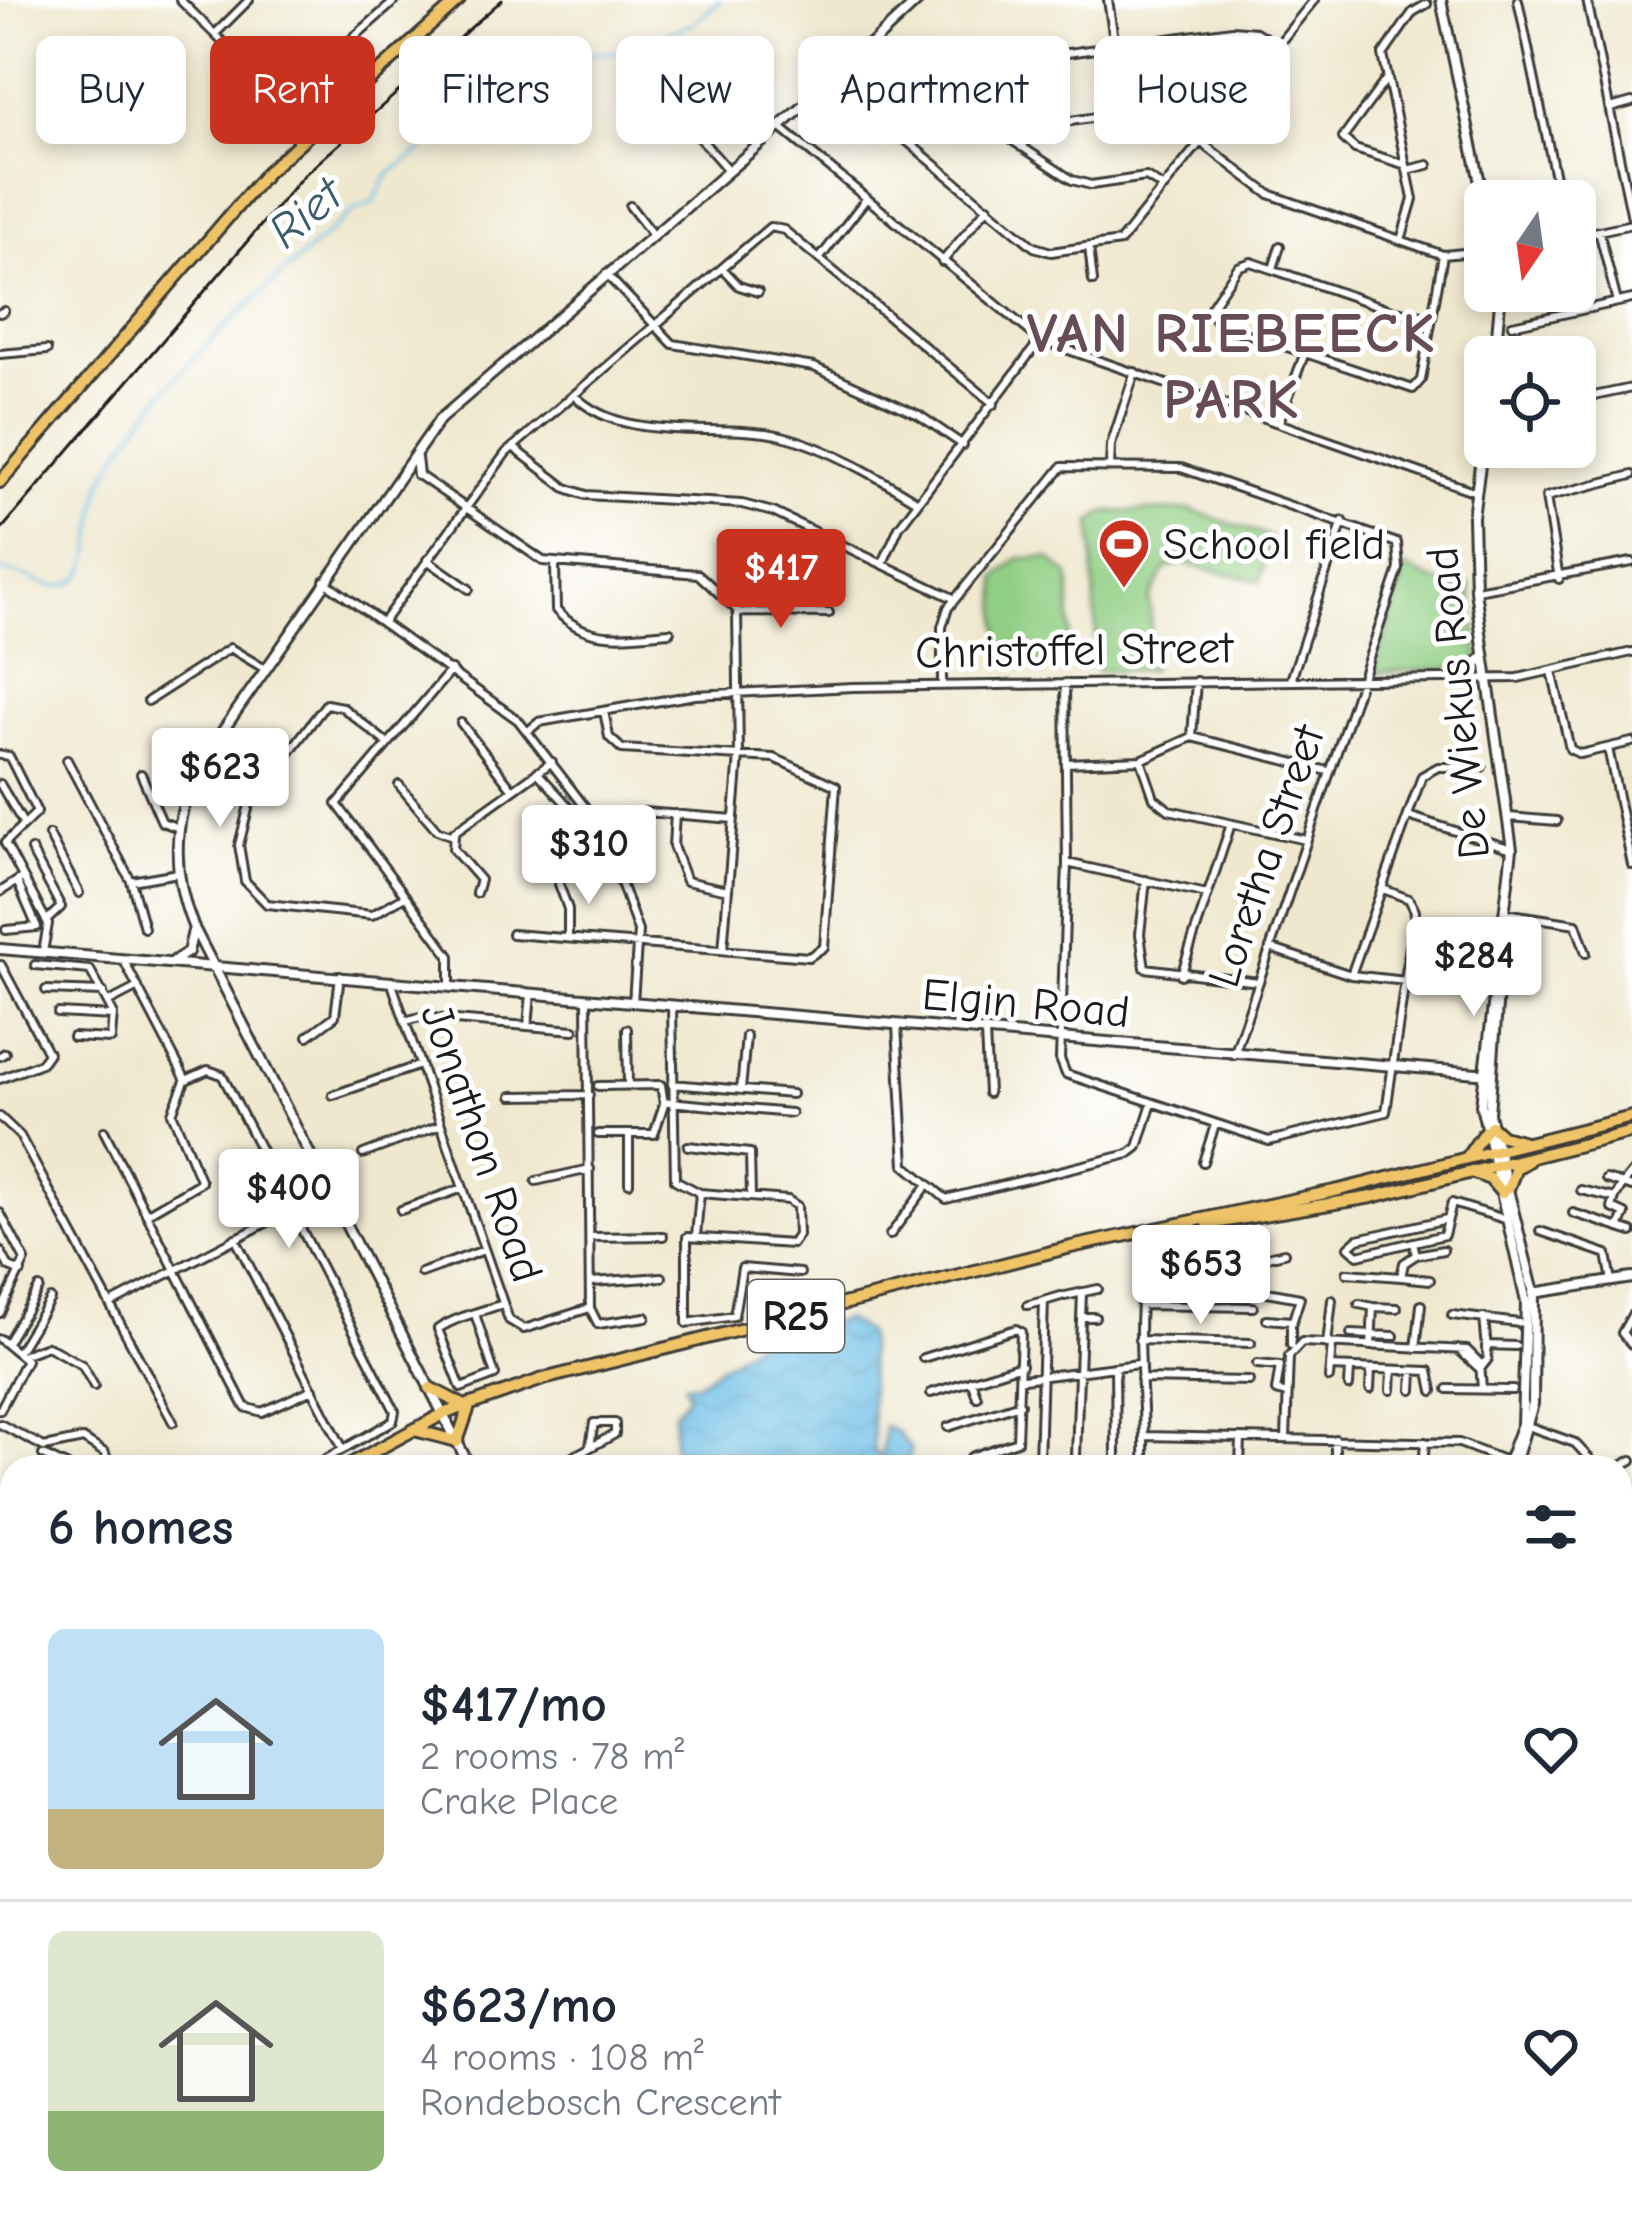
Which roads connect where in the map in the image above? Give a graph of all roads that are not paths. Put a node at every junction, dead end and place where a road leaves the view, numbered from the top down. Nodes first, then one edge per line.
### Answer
1 (180, 0) edge
2 (249, 0) edge
3 (396, 0) edge
4 (459, 0) edge
5 (1110, 0) edge
6 (1314, 0) edge
7 (1442, 0) edge
8 (1518, 0) edge
9 (1586, 0) edge
10 (918, 1) edge
11 (1426, 4) dead end
12 (215, 34) joint
13 (355, 36) edge
14 (880, 36) edge
15 (1115, 36) edge
16 (1189, 36) edge
17 (1263, 36) edge
18 (1285, 36) edge
19 (375, 73) edge
20 (1387, 78) junction
21 (1632, 103) edge
22 (798, 108) edge
23 (1610, 108) junction
24 (1094, 117) edge
25 (776, 127) junction
26 (705, 144) edge
27 (911, 144) edge
28 (1016, 144) edge
29 (1200, 144) edge
30 (1204, 144) edge
31 (293, 146) edge
32 (1021, 147) junction
33 (1632, 164) edge
34 (1428, 165) dead end
35 (1621, 166) junction
36 (1406, 168) junction
37 (727, 169) junction
38 (1480, 180) edge
39 (1556, 180) edge
40 (1164, 188) junction
41 (866, 199) junction
42 (630, 206) dead end
43 (988, 207) junction
44 (1632, 221) edge
45 (1599, 231) junction
46 (1596, 232) edge
47 (651, 233) junction
48 (1401, 240) junction
49 (1280, 246) dead end
50 (1090, 247) junction
51 (1464, 253) edge
52 (1443, 255) junction
53 (819, 259) junction
54 (942, 262) junction
55 (722, 268) junction
56 (1274, 269) junction
57 (605, 273) junction
58 (1093, 281) dead end
59 (758, 292) dead end
60 (1632, 299) edge
61 (1616, 302) junction
62 (1429, 316) junction
63 (1512, 325) dead end
64 (652, 328) junction
65 (1040, 340) junction
66 (47, 350) dead end
67 (0, 354) edge
68 (1304, 355) junction
69 (1135, 372) junction
70 (1632, 388) edge
71 (573, 394) junction
72 (1596, 396) edge
73 (994, 404) junction
74 (440, 419) junction
75 (1279, 422) junction
76 (963, 445) junction
77 (513, 447) junction
78 (418, 451) junction
79 (405, 466) junction
80 (1110, 466) junction
81 (1479, 468) edge
82 (418, 475) junction
83 (1632, 476) edge
84 (0, 482) edge
85 (1475, 492) junction
86 (918, 502) junction
87 (465, 508) junction
88 (1343, 521) junction
89 (427, 560) junction
90 (1632, 562) edge
91 (883, 563) junction
92 (555, 564) junction
93 (1559, 579) junction
94 (327, 582) junction
95 (469, 589) dead end
96 (1474, 590) junction
97 (955, 599) junction
98 (739, 612) junction
99 (829, 613) dead end
100 (383, 622) junction
101 (670, 632) dead end
102 (1632, 652) edge
103 (1482, 656) junction
104 (452, 670) junction
105 (1552, 670) junction
106 (264, 672) junction
107 (1456, 677) junction
108 (1484, 677) junction
109 (1362, 678) junction
110 (1291, 680) junction
111 (1196, 681) junction
112 (1066, 683) junction
113 (942, 685) junction
114 (741, 694) junction
115 (148, 701) dead end
116 (604, 711) junction
117 (461, 723) dead end
118 (528, 731) junction
119 (1192, 737) junction
120 (1632, 742) edge
121 (387, 743) junction
122 (1608, 748) junction
123 (0, 754) edge
124 (739, 756) junction
125 (67, 760) dead end
126 (1141, 760) junction
127 (552, 762) junction
128 (1066, 763) junction
129 (1482, 767) dead end
130 (1329, 771) junction
131 (537, 772) junction
132 (141, 774) dead end
133 (0, 784) edge
134 (398, 785) dead end
135 (513, 790) junction
136 (675, 814) junction
137 (1408, 816) junction
138 (1509, 817) junction
139 (734, 819) junction
140 (1557, 821) dead end
141 (23, 823) junction
142 (1231, 824) junction
143 (179, 828) junction
144 (602, 829) junction
145 (1629, 833) edge
146 (454, 834) junction
147 (49, 836) dead end
148 (1306, 840) junction
149 (3, 842) edge
150 (559, 845) dead end
151 (1512, 849) junction
152 (31, 850) dead end
153 (63, 862) junction
154 (1067, 863) junction
155 (1632, 865) edge
156 (44, 874) junction
157 (178, 874) junction
158 (20, 879) junction
159 (1147, 880) junction
160 (131, 881) junction
161 (559, 884) dead end
162 (1382, 889) junction
163 (728, 890) junction
164 (0, 892) edge
165 (79, 892) dead end
166 (476, 893) dead end
167 (1207, 894) junction
168 (405, 896) junction
169 (1505, 913) junction
170 (46, 921) junction
171 (193, 926) junction
172 (144, 928) dead end
173 (6, 930) dead end
174 (512, 934) dead end
175 (568, 938) junction
176 (639, 944) junction
177 (1270, 948) junction
178 (0, 949) edge
179 (723, 950) junction
180 (43, 952) junction
181 (1586, 953) dead end
182 (123, 958) junction
183 (172, 961) junction
184 (1, 965) edge
185 (35, 965) dead end
186 (212, 965) junction
187 (236, 966) junction
188 (1181, 975) junction
189 (1351, 975) junction
190 (340, 976) junction
191 (391, 981) junction
192 (1406, 981) junction
193 (1259, 982) junction
194 (223, 985) junction
195 (138, 987) junction
196 (450, 987) junction
197 (46, 990) dead end
198 (103, 992) junction
199 (531, 994) junction
200 (587, 1000) junction
201 (109, 1003) junction
202 (633, 1004) junction
203 (674, 1010) junction
204 (58, 1013) dead end
205 (113, 1016) junction
206 (405, 1022) junction
207 (528, 1026) junction
208 (897, 1027) junction
209 (627, 1029) dead end
210 (574, 1030) dead end
211 (985, 1035) junction
212 (308, 1036) dead end
213 (746, 1036) dead end
214 (73, 1037) dead end
215 (1062, 1040) junction
216 (1235, 1053) junction
217 (420, 1065) junction
218 (1395, 1067) junction
219 (1484, 1077) junction
220 (0, 1079) edge
221 (186, 1080) junction
222 (672, 1084) junction
223 (628, 1085) junction
224 (598, 1086) dead end
225 (741, 1090) junction
226 (988, 1093) dead end
227 (792, 1094) dead end
228 (333, 1095) dead end
229 (589, 1095) junction
230 (512, 1096) dead end
231 (669, 1102) junction
232 (1152, 1103) junction
233 (790, 1113) dead end
234 (1632, 1117) edge
235 (0, 1118) edge
236 (1215, 1125) junction
237 (441, 1126) junction
238 (1488, 1129) junction
239 (104, 1131) dead end
240 (1632, 1132) edge
241 (598, 1134) dead end
242 (628, 1134) junction
243 (1600, 1139) junction
244 (1533, 1142) junction
245 (688, 1147) dead end
246 (363, 1154) dead end
247 (1497, 1157) junction
248 (1203, 1162) dead end
249 (1466, 1166) junction
250 (590, 1169) junction
251 (1632, 1173) edge
252 (1606, 1179) dead end
253 (536, 1181) dead end
254 (629, 1183) dead end
255 (1628, 1185) edge
256 (926, 1187) junction
257 (463, 1188) junction
258 (1581, 1190) dead end
259 (1505, 1191) junction
260 (700, 1192) junction
261 (751, 1196) junction
262 (1615, 1198) junction
263 (291, 1210) junction
264 (401, 1210) dead end
265 (0, 1213) edge
266 (1574, 1213) dead end
267 (146, 1214) junction
268 (1629, 1215) edge
269 (1447, 1219) junction
270 (1508, 1220) junction
271 (1619, 1228) junction
272 (1540, 1232) dead end
273 (1632, 1232) edge
274 (890, 1235) dead end
275 (663, 1236) dead end
276 (696, 1236) junction
277 (591, 1237) junction
278 (236, 1238) junction
279 (1413, 1242) junction
280 (0, 1250) edge
281 (484, 1250) junction
282 (1443, 1250) dead end
283 (1284, 1253) dead end
284 (1416, 1255) junction
285 (175, 1271) junction
286 (21, 1272) junction
287 (800, 1273) dead end
288 (1348, 1273) dead end
289 (421, 1274) dead end
290 (662, 1277) dead end
291 (1401, 1277) junction
292 (1624, 1277) edge
293 (1531, 1278) junction
294 (1430, 1280) dead end
295 (592, 1282) junction
296 (39, 1288) dead end
297 (1098, 1288) dead end
298 (1562, 1290) junction
299 (1082, 1292) junction
300 (1267, 1292) dead end
301 (1550, 1292) junction
302 (1530, 1293) junction
303 (50, 1299) dead end
304 (1332, 1300) dead end
305 (1044, 1301) junction
306 (110, 1304) junction
307 (503, 1304) junction
308 (1359, 1304) dead end
309 (1028, 1305) dead end
310 (1141, 1305) junction
311 (1420, 1305) dead end
312 (1253, 1307) dead end
313 (1373, 1307) junction
314 (590, 1308) junction
315 (1397, 1308) dead end
316 (1534, 1310) junction
317 (0, 1313) edge
318 (475, 1314) junction
319 (1452, 1315) dead end
320 (1632, 1315) edge
321 (646, 1317) dead end
322 (1095, 1317) dead end
323 (1081, 1318) junction
324 (1484, 1318) junction
325 (1267, 1319) dead end
326 (1292, 1323) junction
327 (1519, 1323) dead end
328 (1352, 1334) dead end
329 (1372, 1335) junction
330 (1394, 1336) dead end
331 (1139, 1340) junction
332 (3, 1341) edge
333 (1329, 1341) junction
334 (1251, 1343) dead end
335 (1416, 1344) junction
336 (1486, 1345) junction
337 (1371, 1346) junction
338 (1516, 1346) dead end
339 (1632, 1346) edge
340 (1293, 1347) junction
341 (23, 1354) junction
342 (922, 1358) dead end
343 (1138, 1364) junction
344 (1257, 1364) dead end
345 (1022, 1365) junction
346 (1330, 1366) junction
347 (1114, 1367) junction
348 (1350, 1368) junction
349 (1371, 1369) junction
350 (1480, 1369) junction
351 (1392, 1370) junction
352 (1413, 1371) junction
353 (1079, 1372) junction
354 (1041, 1376) junction
355 (1329, 1378) dead end
356 (1021, 1379) junction
357 (1142, 1379) junction
358 (971, 1380) junction
359 (1249, 1381) dead end
360 (94, 1386) dead end
361 (1349, 1386) dead end
362 (313, 1388) junction
363 (431, 1389) junction
364 (1370, 1389) dead end
365 (1448, 1389) dead end
366 (1481, 1389) junction
367 (1391, 1390) dead end
368 (1412, 1390) dead end
369 (1514, 1390) dead end
370 (1432, 1391) dead end
371 (931, 1393) dead end
372 (1287, 1394) junction
373 (977, 1397) dead end
374 (467, 1403) junction
375 (1020, 1404) junction
376 (0, 1410) edge
377 (443, 1414) junction
378 (173, 1422) dead end
379 (0, 1424) edge
380 (1526, 1425) junction
381 (415, 1427) junction
382 (947, 1427) dead end
383 (1145, 1436) junction
384 (1241, 1438) junction
385 (1286, 1439) junction
386 (1335, 1439) junction
387 (457, 1442) junction
388 (1425, 1442) junction
389 (590, 1446) junction
390 (344, 1449) junction
391 (44, 1451) junction
392 (42, 1455) edge
393 (50, 1455) edge
394 (106, 1455) edge
395 (333, 1455) edge
396 (366, 1455) edge
397 (464, 1455) edge
398 (575, 1455) edge
399 (977, 1455) edge
400 (1039, 1455) edge
401 (1076, 1455) edge
402 (1116, 1455) edge
403 (1144, 1455) edge
404 (1240, 1455) edge
405 (1335, 1455) edge
406 (1424, 1455) edge
407 (1487, 1455) edge
408 (1515, 1455) edge
409 (1586, 1455) edge

1 - 12 street
2 - 12 street
3 - 13 street
4 - 19 main road
5 - 15 street
6 - 18 street
7 - 38 street
8 - 39 street
9 - 23 street
10 - 14 street
11 - 20 street
16 - 17 street
20 - 36 street
20 - 36 street
21 - 23 street
22 - 25 street
23 - 35 street
24 - 32 street
25 - 37 street
25 - 41 street
26 - 37 street
27 - 43 street
28 - 32 street
29 - 40 street
30 - 48 street
31 - 84 main road
32 - 40 street
33 - 35 street
34 - 36 street
35 - 44 street
36 - 48 street
37 - 47 street
40 - 50 street
41 - 53 street
41 - 54 street
42 - 47 street
43 - 50 street
43 - 54 street
44 - 45 street
45 - 46 street
45 - 61 street
47 - 57 street
48 - 52 street
49 - 56 street
50 - 58 street
51 - 52 street
52 - 62 street
53 - 55 street
53 - 73 street
54 - 65 street
55 - 59 street
55 - 64 street
56 - 62 street
56 - 68 street
57 - 64 street
57 - 74 street
60 - 61 street
61 - 63 street
62 - 68 street
64 - 71 street
64 - 76 street
65 - 69 street
65 - 73 street
66 - 67 street
68 - 75 street
69 - 75 street
69 - 80 street
70 - 72 street
71 - 77 street
71 - 86 street
73 - 76 street
74 - 78 street
74 - 79 street
75 - 85 street
76 - 86 street
77 - 87 street
77 - 91 street
78 - 79 street
78 - 82 street
79 - 82 street
79 - 94 street
80 - 88 street, Loretha Street
80 - 97 street, Loretha Street
81 - 85 street, De Wiekus Road
82 - 87 street
83 - 93 street
85 - 96 street, De Wiekus Road
86 - 91 street
87 - 89 street
87 - 92 street
88 - 109 street, Loretha Street
88 - 110 street
89 - 95 street
89 - 100 street
90 - 93 street
91 - 97 street
92 - 98 street
92 - 101 street
93 - 96 street
94 - 100 street
94 - 106 street
96 - 103 street, De Wiekus Road
97 - 113 street
98 - 99 street
98 - 114 street
100 - 104 street
102 - 105 street, Christoffel Street
103 - 107 street
103 - 108 street, De Wiekus Road
104 - 118 street
104 - 121 street
105 - 108 street, Christoffel Street
105 - 122 street
106 - 115 street
106 - 143 street
107 - 108 street, Christoffel Street
107 - 109 street, Christoffel Street
108 - 138 street, De Wiekus Road
109 - 110 street, Christoffel Street
109 - 130 street, Loretha Street
110 - 111 street, Christoffel Street
111 - 112 street, Christoffel Street
111 - 119 street
112 - 113 street, Christoffel Street
112 - 128 street
113 - 114 street, Christoffel Street
114 - 116 street, Christoffel Street
114 - 124 street
116 - 118 street, Christoffel Street
116 - 124 street
117 - 135 street
118 - 127 street
119 - 126 street
119 - 130 street
120 - 122 street
121 - 168 street
121 - 168 street
122 - 145 street
123 - 141 street
124 - 139 street
124 - 179 street
125 - 160 street
126 - 128 street
126 - 142 street
127 - 131 street
127 - 144 street
128 - 154 street
129 - 137 street
130 - 148 street, Loretha Street
131 - 135 street
131 - 150 street
132 - 143 street
133 - 141 street
134 - 146 street
135 - 146 street
136 - 139 street
136 - 144 street
136 - 163 street
137 - 151 street
137 - 162 street
138 - 140 street
138 - 151 street, De Wiekus Road
139 - 163 street
141 - 149 street
142 - 148 street
142 - 167 street
143 - 157 street
144 - 176 street
145 - 155 street
146 - 166 street
147 - 153 street
148 - 177 street, Loretha Street
149 - 158 street
151 - 169 street, De Wiekus Road
152 - 156 street
153 - 156 street
153 - 165 street
154 - 159 street
154 - 215 street
156 - 170 street
157 - 160 street
157 - 171 street
158 - 164 street
158 - 170 street
158 - 173 street
159 - 167 street
159 - 188 street
160 - 172 street
161 - 175 street
162 - 189 street
162 - 192 street
163 - 179 street
167 - 188 street
168 - 196 street
169 - 181 street
169 - 219 street, De Wiekus Road
170 - 180 street
171 - 183 street
171 - 186 street
174 - 175 street
175 - 176 street
176 - 179 street
176 - 202 street
177 - 189 street
177 - 193 street, Loretha Street
178 - 180 street, Elgin Road
180 - 182 street, Elgin Road
182 - 183 street, Elgin Road
182 - 195 street
183 - 186 street, Elgin Road
184 - 220 street
185 - 198 street
186 - 187 street, Elgin Road
186 - 194 street
187 - 190 street, Elgin Road
187 - 194 street
188 - 193 street
189 - 192 street
190 - 191 street, Elgin Road
190 - 212 street
191 - 196 street, Elgin Road
191 - 206 street, Jonathon Road
192 - 218 street
193 - 216 street, Loretha Street
194 - 363 street
195 - 201 street
195 - 221 street
196 - 199 street, Elgin Road
197 - 198 street
198 - 201 street
199 - 200 street, Elgin Road
199 - 207 street
200 - 202 street, Elgin Road
200 - 229 street
201 - 205 street
202 - 203 street, Elgin Road
203 - 208 street, Elgin Road
203 - 222 street
204 - 205 street
205 - 214 street
206 - 207 street
206 - 217 street, Jonathon Road
207 - 210 street
208 - 211 street, Elgin Road
208 - 256 street
209 - 223 street
211 - 215 street, Elgin Road
211 - 226 street
213 - 225 street
215 - 216 street, Elgin Road
215 - 232 street
216 - 218 street, Elgin Road
217 - 228 street
217 - 237 street, Jonathon Road
218 - 219 street, Elgin Road
218 - 236 street
219 - 238 street, De Wiekus Road
221 - 263 street
221 - 267 street
222 - 225 street
222 - 231 street
223 - 224 street
223 - 231 street
225 - 227 street
229 - 230 street
229 - 250 street
231 - 233 street
231 - 242 street
231 - 260 street
232 - 236 street
232 - 256 street
234 - 244 main road, R25
235 - 306 street
236 - 248 street
237 - 246 street
237 - 257 street, Jonathon Road
238 - 244 main road
238 - 247 street, De Wiekus Road
238 - 249 main road
239 - 267 street
240 - 243 main road, R25
241 - 242 street
242 - 254 street
243 - 247 main road, R25
243 - 259 main road
244 - 247 main road, R25
245 - 261 street
247 - 249 main road, R25
247 - 259 street, De Wiekus Road
249 - 259 main road
249 - 374 main road, R25
250 - 253 street
250 - 277 street
251 - 255 street
252 - 255 street
255 - 262 street
256 - 274 street
257 - 264 street
257 - 281 street, Jonathon Road
258 - 262 street
259 - 270 street
259 - 293 street
260 - 261 street
260 - 276 street
261 - 276 street
262 - 268 street
263 - 278 street
263 - 390 street
265 - 286 street
266 - 271 street
267 - 285 street
268 - 271 street
269 - 270 street
269 - 279 street
269 - 279 street
270 - 302 street
271 - 273 street
272 - 292 street
275 - 277 street
276 - 287 street
277 - 295 street
278 - 285 street
278 - 362 street
279 - 284 street
280 - 286 street
281 - 289 street
281 - 307 street, Jonathon Road
282 - 284 street
283 - 310 street
284 - 291 street
285 - 306 street
285 - 362 street
286 - 317 street
288 - 291 street
290 - 295 street
291 - 294 street
292 - 298 street
293 - 301 street
293 - 302 street
295 - 314 street
296 - 332 street
297 - 299 street
298 - 301 street
298 - 316 street
299 - 305 street
299 - 323 street
300 - 326 street
301 - 302 street
302 - 316 street
302 - 380 street
303 - 341 street
304 - 333 street
305 - 309 street
305 - 354 street
306 - 378 street
307 - 314 street, Jonathon Road
307 - 318 street
308 - 313 street
310 - 312 street
310 - 331 street
311 - 335 street
313 - 315 street
313 - 329 street
314 - 321 street
316 - 380 street
318 - 318 street
319 - 324 street
320 - 339 street
322 - 323 street
323 - 353 street
324 - 327 street
324 - 336 street
325 - 326 street
326 - 340 street
328 - 329 street
329 - 330 street
329 - 337 street
331 - 334 street
331 - 343 street
332 - 341 street
333 - 337 street
333 - 340 street
333 - 346 street
335 - 337 street
335 - 350 street
336 - 338 street
336 - 350 street
340 - 372 street
341 - 360 street
341 - 376 street
342 - 345 street
343 - 347 street
343 - 357 street
344 - 372 street
345 - 356 street
345 - 358 street
346 - 348 street
346 - 355 street
347 - 353 street
347 - 402 street
348 - 349 street
348 - 361 street
349 - 351 street
349 - 364 street
350 - 366 street
351 - 352 street
351 - 367 street
352 - 368 street
352 - 370 street
353 - 354 street
353 - 401 street
354 - 356 street
354 - 400 street
356 - 375 street
357 - 359 street
357 - 383 street
358 - 371 street
358 - 373 street
362 - 390 street
363 - 374 main road
363 - 377 street
363 - 381 main road
365 - 366 street
366 - 369 street
372 - 385 street
374 - 377 main road, R25
374 - 387 main road
375 - 382 street
375 - 399 street
377 - 381 main road, R25
377 - 387 street
379 - 391 street
380 - 408 street
380 - 409 street
381 - 387 main road
381 - 396 main road, R25
383 - 384 street
383 - 403 street
384 - 385 street
384 - 404 street
385 - 386 street
386 - 388 street
386 - 405 street
387 - 397 street
388 - 406 street
388 - 407 street
389 - 389 street
389 - 398 street
390 - 395 street
391 - 392 street
391 - 393 street
391 - 394 street

